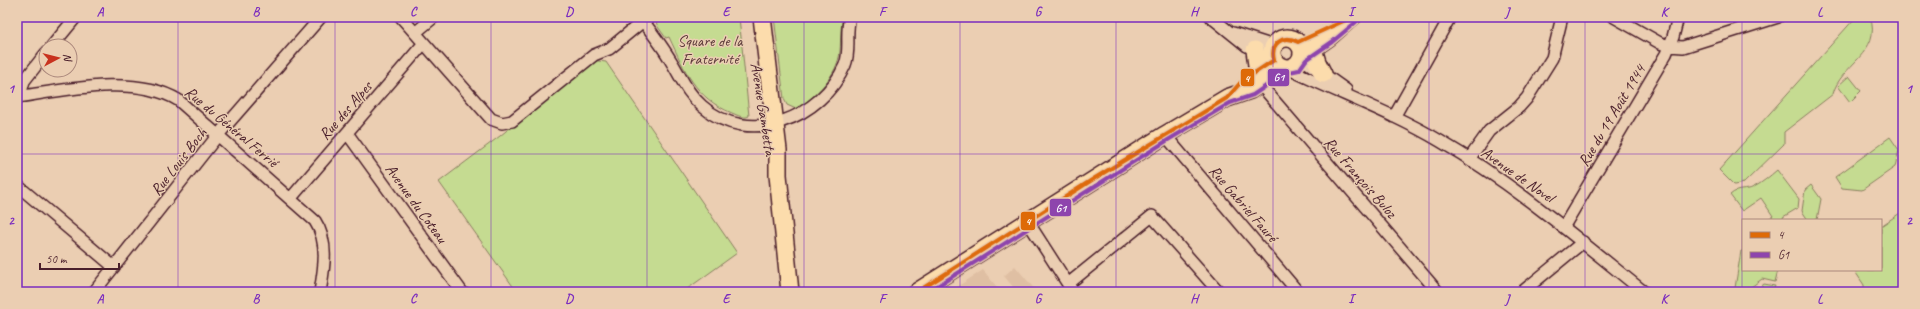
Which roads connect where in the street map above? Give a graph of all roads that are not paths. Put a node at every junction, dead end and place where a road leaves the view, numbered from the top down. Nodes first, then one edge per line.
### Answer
1 (76, 17) edge
2 (322, 17) edge
3 (401, 17) edge
4 (434, 17) edge
5 (751, 17) edge
6 (762, 17) edge
7 (850, 17) edge
8 (1211, 17) edge
9 (1450, 17) edge
10 (1562, 17) edge
11 (1614, 17) edge
12 (1678, 17) edge
13 (1778, 17) edge
14 (1351, 18) edge
15 (646, 19) edge
16 (415, 33) junction
17 (1232, 33) junction
18 (59, 38) edge
19 (424, 43) junction
20 (1669, 46) junction
21 (1255, 50) junction
22 (1304, 51) junction
23 (1278, 60) junction
24 (38, 63) edge
25 (1323, 74) joint
26 (1259, 78) junction
27 (18, 96) edge
28 (1361, 100) junction
29 (1394, 117) junction
30 (769, 124) junction
31 (347, 133) junction
32 (218, 135) junction
33 (1165, 135) junction
34 (1469, 159) junction
35 (17, 185) edge
36 (291, 198) junction
37 (1028, 222) junction
38 (1564, 226) junction
39 (1583, 242) junction
40 (114, 267) junction
41 (1070, 288) edge
42 (791, 289) edge
43 (94, 292) edge
44 (320, 292) edge
45 (462, 292) edge
46 (917, 292) edge
47 (1219, 292) edge
48 (1298, 292) edge
49 (1438, 292) edge
50 (1522, 292) edge
51 (1644, 292) edge

1 - 18 street
2 - 32 street, Rue Louis Boch
3 - 16 street
4 - 16 street
5 - 30 main road, Avenue Gambetta
6 - 30 main road, Avenue Gambetta
7 - 30 street
8 - 17 street, Avenue de Novel
9 - 29 street
10 - 34 street
11 - 20 street
12 - 20 street, Rue du 19 Août 1944
13 - 20 street
14 - 22 main road
15 - 19 street
15 - 30 street
16 - 19 street
17 - 21 street, Avenue de Novel
17 - 23 street, Avenue de Novel
19 - 31 street, Rue des Alpes
20 - 38 street, Rue du 19 Août 1944
21 - 23 street, Avenue de Novel
21 - 26 main road
22 - 23 main road
22 - 23 main road
22 - 25 main road
23 - 26 main road
23 - 28 street, Avenue de Novel
24 - 27 street
25 - 28 street, Avenue de Novel
26 - 33 main road
26 - 49 street, Rue François Buloz
27 - 32 street, Rue du Général Ferrié
28 - 29 street, Avenue de Novel
29 - 34 street, Avenue de Novel
30 - 42 main road, Avenue Gambetta
31 - 36 street, Rue des Alpes
31 - 45 street, Avenue du Coteau
32 - 36 street, Rue du Général Ferrié
32 - 40 street, Rue Louis Boch
33 - 37 main road
33 - 48 street, Rue Gabriel Fauré
34 - 38 street, Avenue de Novel
35 - 40 street
36 - 44 street, Rue du Général Ferrié
37 - 41 street
37 - 46 main road
38 - 39 street, Avenue de Novel
39 - 50 street
39 - 51 street, Avenue de Novel
40 - 43 street, Rue Louis Boch
41 - 47 street

